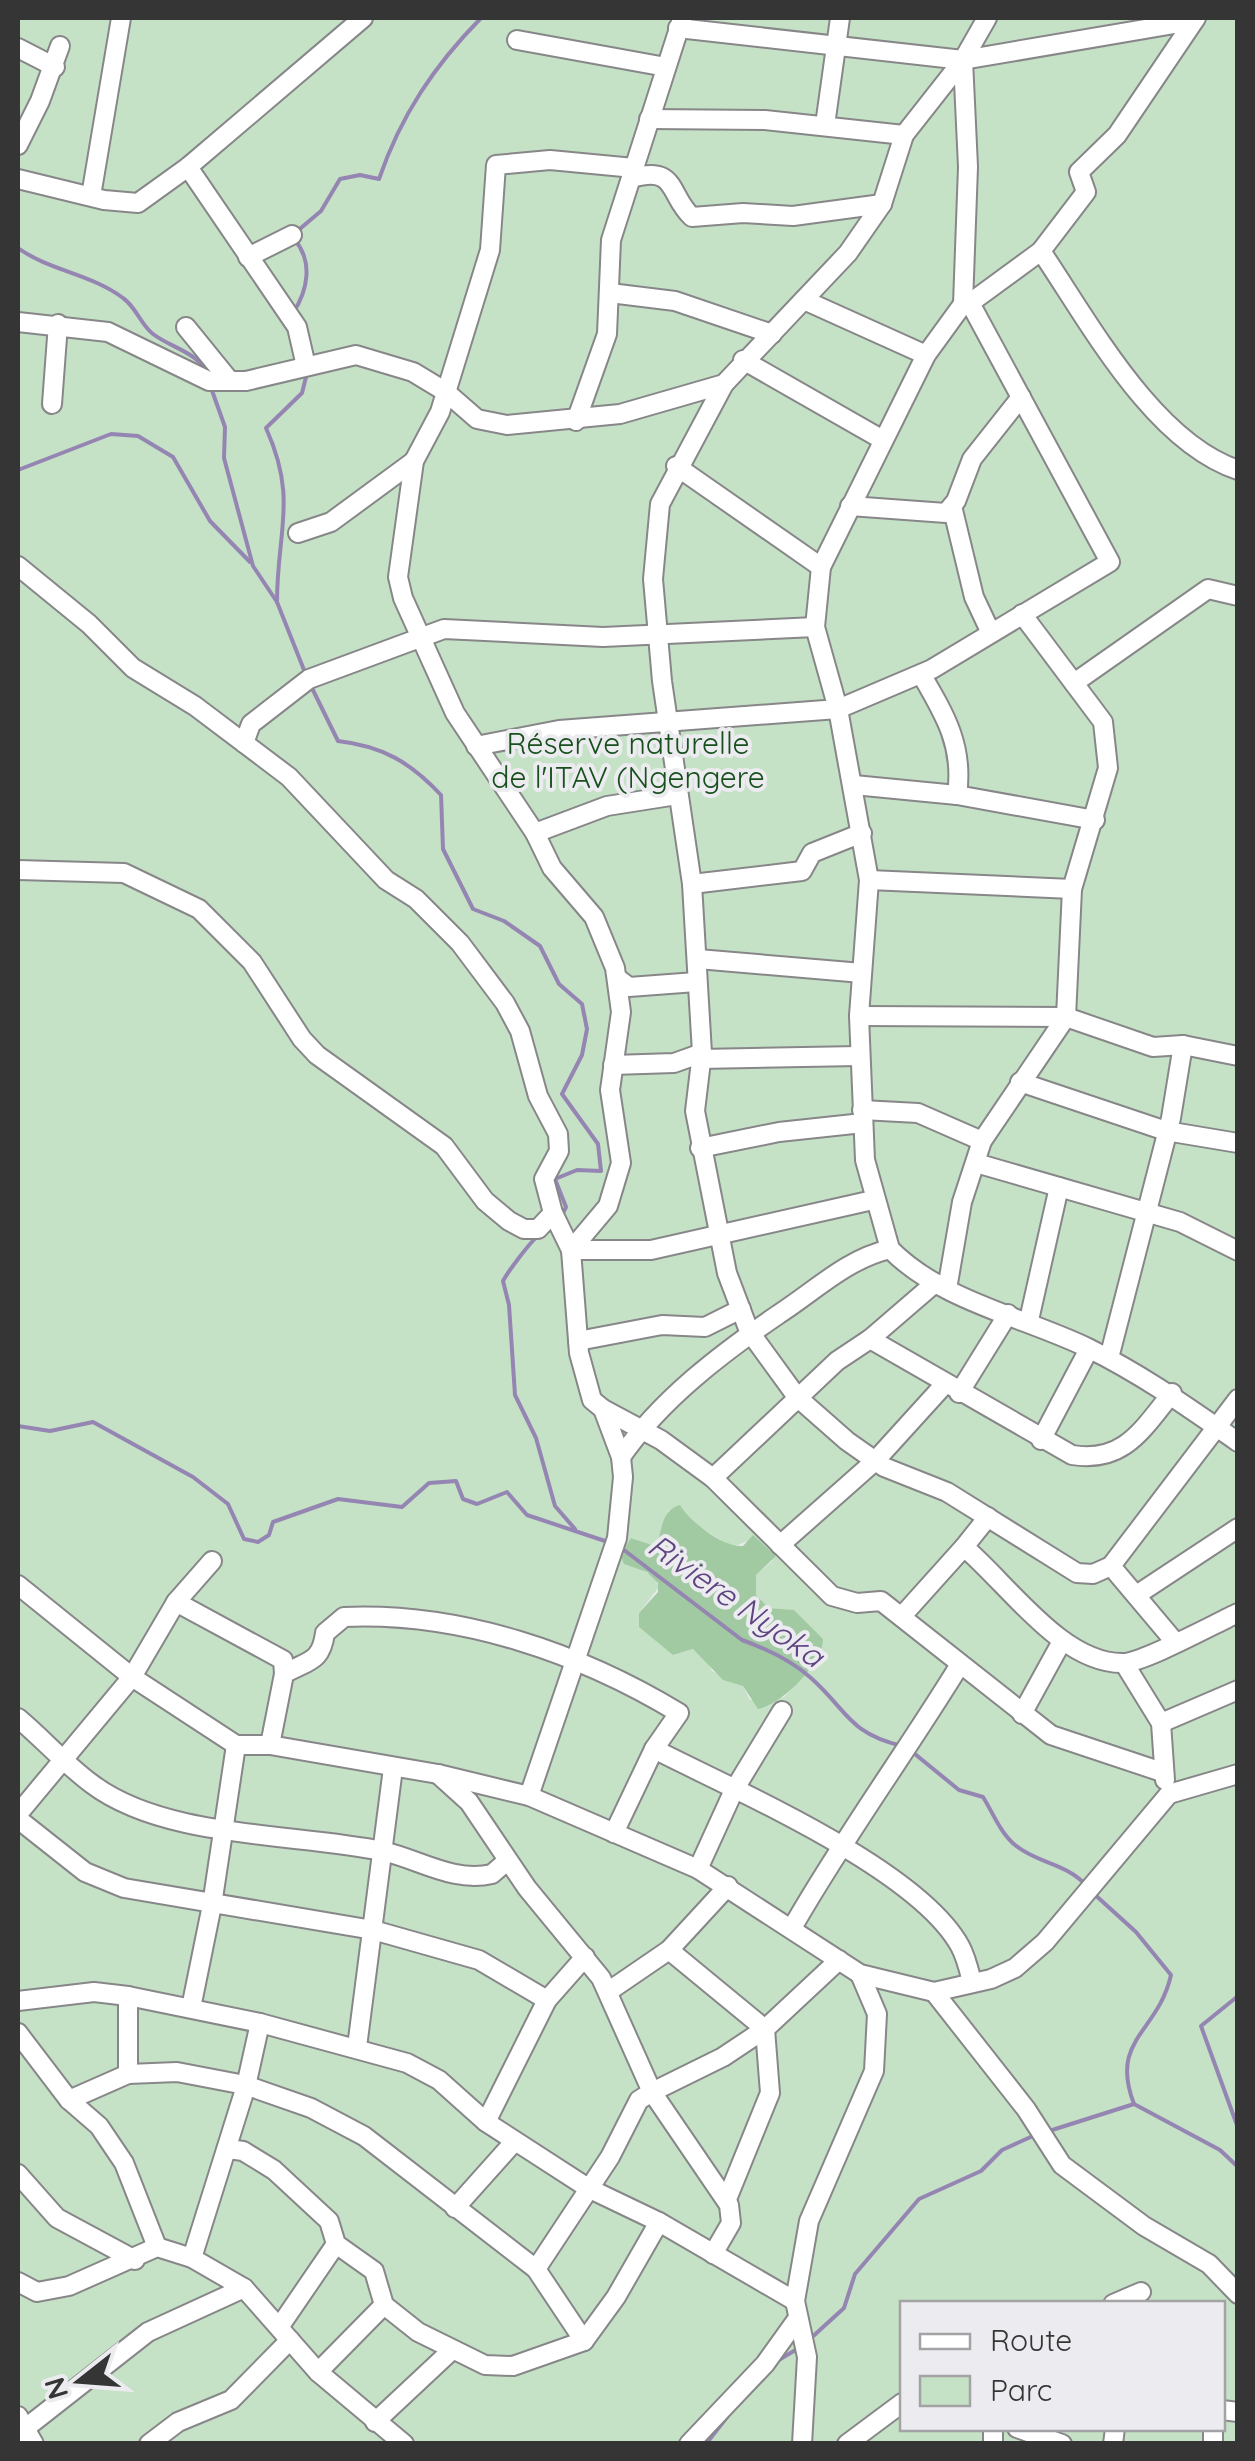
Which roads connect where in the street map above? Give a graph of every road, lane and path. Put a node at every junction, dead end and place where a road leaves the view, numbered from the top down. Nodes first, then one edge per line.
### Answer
1 (121, 18) edge
2 (364, 18) edge
3 (840, 18) edge
4 (987, 18) edge
5 (1193, 19) edge
6 (681, 22) edge
7 (517, 40) dead end
8 (60, 46) dead end
9 (836, 46) junction
10 (18, 48) edge
11 (964, 60) junction
12 (55, 66) junction
13 (666, 67) junction
14 (649, 119) junction
15 (824, 126) junction
16 (904, 135) junction
17 (18, 145) edge
18 (188, 167) junction
19 (633, 173) junction
20 (18, 178) edge
21 (90, 196) junction
22 (882, 204) junction
23 (292, 235) dead end
24 (1041, 250) junction
25 (248, 257) junction
26 (610, 293) junction
27 (804, 300) junction
28 (966, 303) junction
29 (18, 322) edge
30 (58, 324) junction
31 (186, 327) dead end
32 (772, 334) junction
33 (926, 356) junction
34 (743, 360) junction
35 (306, 366) junction
36 (222, 380) junction
37 (724, 384) junction
38 (446, 392) junction
39 (1021, 397) junction
40 (52, 404) dead end
41 (576, 421) junction
42 (882, 440) junction
43 (414, 460) junction
44 (676, 466) junction
45 (1238, 470) edge
46 (850, 506) junction
47 (952, 506) junction
48 (298, 532) dead end
49 (18, 566) edge
50 (821, 567) junction
51 (1238, 596) edge
52 (1022, 614) junction
53 (814, 627) junction
54 (990, 630) junction
55 (419, 635) junction
56 (658, 636) junction
57 (921, 674) junction
58 (1074, 683) junction
59 (838, 708) junction
60 (667, 722) junction
61 (244, 743) junction
62 (476, 746) junction
63 (854, 785) junction
64 (677, 795) junction
65 (957, 795) junction
66 (1095, 820) junction
67 (535, 833) junction
68 (862, 833) junction
69 (18, 870) edge
70 (869, 880) junction
71 (692, 884) junction
72 (1072, 889) junction
73 (698, 958) junction
74 (862, 973) junction
75 (617, 978) junction
76 (696, 982) junction
77 (860, 1016) junction
78 (1066, 1017) junction
79 (1183, 1045) junction
80 (701, 1056) junction
81 (859, 1056) junction
82 (1238, 1056) edge
83 (613, 1065) junction
84 (1020, 1082) junction
85 (863, 1116) junction
86 (1166, 1130) junction
87 (982, 1140) junction
88 (1238, 1143) edge
89 (700, 1148) junction
90 (976, 1163) junction
91 (1059, 1186) junction
92 (873, 1200) junction
93 (1144, 1212) junction
94 (557, 1218) junction
95 (717, 1239) junction
96 (890, 1249) junction
97 (571, 1250) junction
98 (1238, 1251) edge
99 (941, 1286) junction
100 (741, 1310) junction
101 (1008, 1314) junction
102 (1029, 1320) junction
103 (749, 1331) junction
104 (870, 1340) junction
105 (578, 1341) junction
106 (1089, 1349) junction
107 (1109, 1358) junction
108 (951, 1388) junction
109 (1172, 1393) junction
110 (797, 1397) junction
111 (1238, 1398) edge
112 (603, 1409) junction
113 (640, 1428) junction
114 (1217, 1428) junction
115 (1042, 1440) junction
116 (1238, 1442) edge
117 (621, 1457) junction
118 (876, 1461) junction
119 (713, 1478) junction
120 (988, 1517) junction
121 (1238, 1528) edge
122 (780, 1545) junction
123 (964, 1546) junction
124 (212, 1561) dead end
125 (1111, 1566) junction
126 (18, 1584) edge
127 (1138, 1594) junction
128 (176, 1602) junction
129 (1238, 1613) edge
130 (902, 1616) junction
131 (1062, 1642) junction
132 (1175, 1642) junction
133 (574, 1659) junction
134 (1124, 1663) junction
135 (960, 1666) junction
136 (284, 1674) junction
137 (132, 1677) junction
138 (1238, 1690) edge
139 (782, 1711) dead end
140 (1022, 1714) junction
141 (18, 1718) edge
142 (1161, 1723) junction
143 (270, 1744) junction
144 (236, 1745) junction
145 (654, 1748) junction
146 (66, 1759) junction
147 (393, 1768) junction
148 (1162, 1772) junction
149 (438, 1774) junction
150 (1238, 1774) edge
151 (734, 1790) junction
152 (1169, 1794) junction
153 (529, 1796) junction
154 (18, 1817) edge
155 (220, 1830) junction
156 (614, 1833) junction
157 (839, 1845) junction
158 (384, 1851) junction
159 (508, 1861) junction
160 (698, 1869) junction
161 (728, 1886) junction
162 (212, 1905) junction
163 (792, 1928) junction
164 (373, 1930) junction
165 (669, 1950) junction
166 (586, 1957) junction
167 (840, 1960) junction
168 (860, 1974) junction
169 (972, 1982) junction
170 (609, 1991) junction
171 (934, 1992) junction
172 (128, 1996) junction
173 (547, 2000) junction
174 (18, 2002) edge
175 (191, 2008) junction
176 (260, 2023) junction
177 (765, 2029) junction
178 (18, 2032) edge
179 (358, 2048) junction
180 (128, 2074) junction
181 (246, 2086) junction
182 (652, 2092) junction
183 (70, 2100) junction
184 (486, 2122) junction
185 (514, 2142) junction
186 (228, 2148) junction
187 (18, 2174) edge
188 (588, 2188) junction
189 (727, 2198) junction
190 (454, 2208) junction
191 (659, 2222) junction
192 (336, 2244) junction
193 (157, 2247) junction
194 (713, 2254) junction
195 (192, 2258) junction
196 (136, 2260) junction
197 (536, 2269) junction
198 (18, 2282) edge
199 (244, 2288) junction
200 (1238, 2290) edge
201 (384, 2305) junction
202 (798, 2318) junction
203 (285, 2332) junction
204 (584, 2341) junction
205 (452, 2350) junction
206 (318, 2372) junction
207 (900, 2404) edge
208 (375, 2422) junction
209 (23, 2430) edge
210 (1025, 2431) edge
211 (149, 2444) edge
212 (404, 2444) edge
213 (689, 2444) edge
214 (802, 2444) edge
215 (847, 2444) edge
216 (1062, 2444) edge

1 - 21 street
2 - 18 street
3 - 9 street
4 - 11 street
5 - 11 street
5 - 24 street
6 - 9 street
6 - 13 street
7 - 13 street
8 - 12 street
9 - 11 street
9 - 15 street
10 - 12 street
11 - 16 street
11 - 28 street
12 - 17 street
13 - 14 street
14 - 15 street
14 - 19 street
15 - 16 street
16 - 22 street
18 - 21 street
18 - 25 street
19 - 22 street
19 - 26 street
19 - 38 street
20 - 21 street
22 - 27 street
23 - 25 street
24 - 28 street
24 - 45 street
25 - 35 street
26 - 32 street
26 - 41 street
27 - 32 street
27 - 33 street
28 - 33 street
28 - 39 street
29 - 30 street
30 - 36 street
30 - 40 street
31 - 36 street
32 - 34 street
33 - 42 street
34 - 37 street
34 - 42 street
35 - 36 street
35 - 38 street
37 - 41 street
37 - 44 street
38 - 41 street
38 - 43 street
39 - 47 street
39 - 52 street
42 - 46 street
43 - 48 street
43 - 55 street
44 - 50 street
44 - 56 street
46 - 47 street
46 - 50 street
47 - 54 street
49 - 61 street
50 - 53 street
51 - 58 street
52 - 54 street
52 - 58 street
53 - 56 street
53 - 59 street
54 - 57 street
55 - 56 street
55 - 61 street
55 - 62 street
56 - 60 street
57 - 59 street
57 - 65 street
58 - 66 street
59 - 60 street
59 - 63 street
60 - 62 street
60 - 64 street
61 - 94 street
62 - 67 street
63 - 65 street
63 - 68 street
64 - 67 street
64 - 71 street
65 - 66 street
66 - 72 street
67 - 75 street
68 - 70 street
68 - 71 street
69 - 94 street
70 - 72 street
70 - 74 street
71 - 73 street
72 - 78 street
73 - 74 street
73 - 76 street
74 - 77 street
75 - 76 street
75 - 83 street
76 - 80 street
77 - 78 street
77 - 81 street
78 - 79 street
78 - 84 street
79 - 82 street
79 - 86 street
80 - 81 street
80 - 83 street
80 - 89 street
81 - 85 street
83 - 97 street
84 - 86 street
84 - 87 street
85 - 87 street
85 - 89 street
85 - 92 street
86 - 88 street
86 - 93 street
87 - 90 street
89 - 95 street
90 - 91 street
90 - 99 street
91 - 93 street
91 - 102 street
92 - 95 street
92 - 96 street
93 - 98 street
93 - 107 street
94 - 97 street
95 - 97 street
95 - 100 street
96 - 99 street
96 - 103 street
97 - 105 street
99 - 101 street
99 - 104 street
100 - 103 street
100 - 105 street
101 - 102 street
101 - 108 street
102 - 106 street
103 - 110 street
103 - 113 street
104 - 108 street
104 - 110 street
105 - 112 street
106 - 107 street
106 - 115 street
107 - 109 street
108 - 115 street
108 - 118 street
109 - 114 street
109 - 115 street
110 - 118 street
110 - 119 street
111 - 114 street
112 - 113 street
112 - 117 street
113 - 117 street
113 - 119 street
114 - 116 street
114 - 125 street
117 - 133 street
118 - 120 street
118 - 122 street
119 - 122 street
120 - 123 street
120 - 125 street
121 - 127 street
122 - 130 street
123 - 130 street
123 - 131 street
124 - 128 street
125 - 127 street
126 - 137 street
127 - 132 street
128 - 136 street
128 - 137 street
129 - 132 street
130 - 135 street
131 - 134 street
131 - 140 street
132 - 134 street
133 - 136 street
133 - 145 street
133 - 153 street
134 - 142 street
135 - 140 street
135 - 157 street
136 - 143 street
137 - 144 street
137 - 146 street
138 - 142 street
139 - 151 street
140 - 148 street
141 - 146 street
142 - 148 street
143 - 144 street
143 - 147 street
144 - 155 street
145 - 151 street
145 - 156 street
146 - 154 street
146 - 155 street
147 - 149 street
147 - 158 street
148 - 152 street
149 - 153 street
149 - 159 street
150 - 152 street
151 - 157 street
151 - 160 street
152 - 169 street
153 - 156 street
154 - 162 street
155 - 158 street
155 - 162 street
156 - 160 street
157 - 163 street
157 - 169 street
158 - 159 street
158 - 164 street
159 - 166 street
160 - 161 street
161 - 163 street
161 - 165 street
162 - 164 street
162 - 175 street
163 - 167 street
164 - 173 street
164 - 179 street
165 - 170 street
165 - 177 street
166 - 170 street
166 - 173 street
167 - 168 street
167 - 177 street
168 - 171 street
168 - 202 street
169 - 171 street
170 - 182 street
171 - 200 street
172 - 174 street
172 - 175 street
172 - 180 street
173 - 184 street
175 - 176 street
176 - 179 street
176 - 181 street
177 - 182 street
177 - 189 street
178 - 183 street
179 - 184 street
180 - 181 street
180 - 183 street
181 - 186 street
181 - 190 street
182 - 188 street
182 - 189 street
183 - 193 street
184 - 185 street
185 - 188 street
185 - 190 street
186 - 192 street
186 - 195 street
187 - 196 street
188 - 191 street
188 - 197 street
189 - 194 street
190 - 197 street
191 - 194 street
191 - 204 street
192 - 201 street
192 - 203 street
193 - 195 street
193 - 196 street
194 - 202 street
195 - 199 street
196 - 198 street
197 - 204 street
199 - 203 street
199 - 209 street
201 - 205 street
201 - 206 street
202 - 213 street
202 - 214 street
203 - 206 street
203 - 211 street
204 - 205 street
205 - 208 street
206 - 208 street
207 - 215 street
208 - 212 street
210 - 216 street

